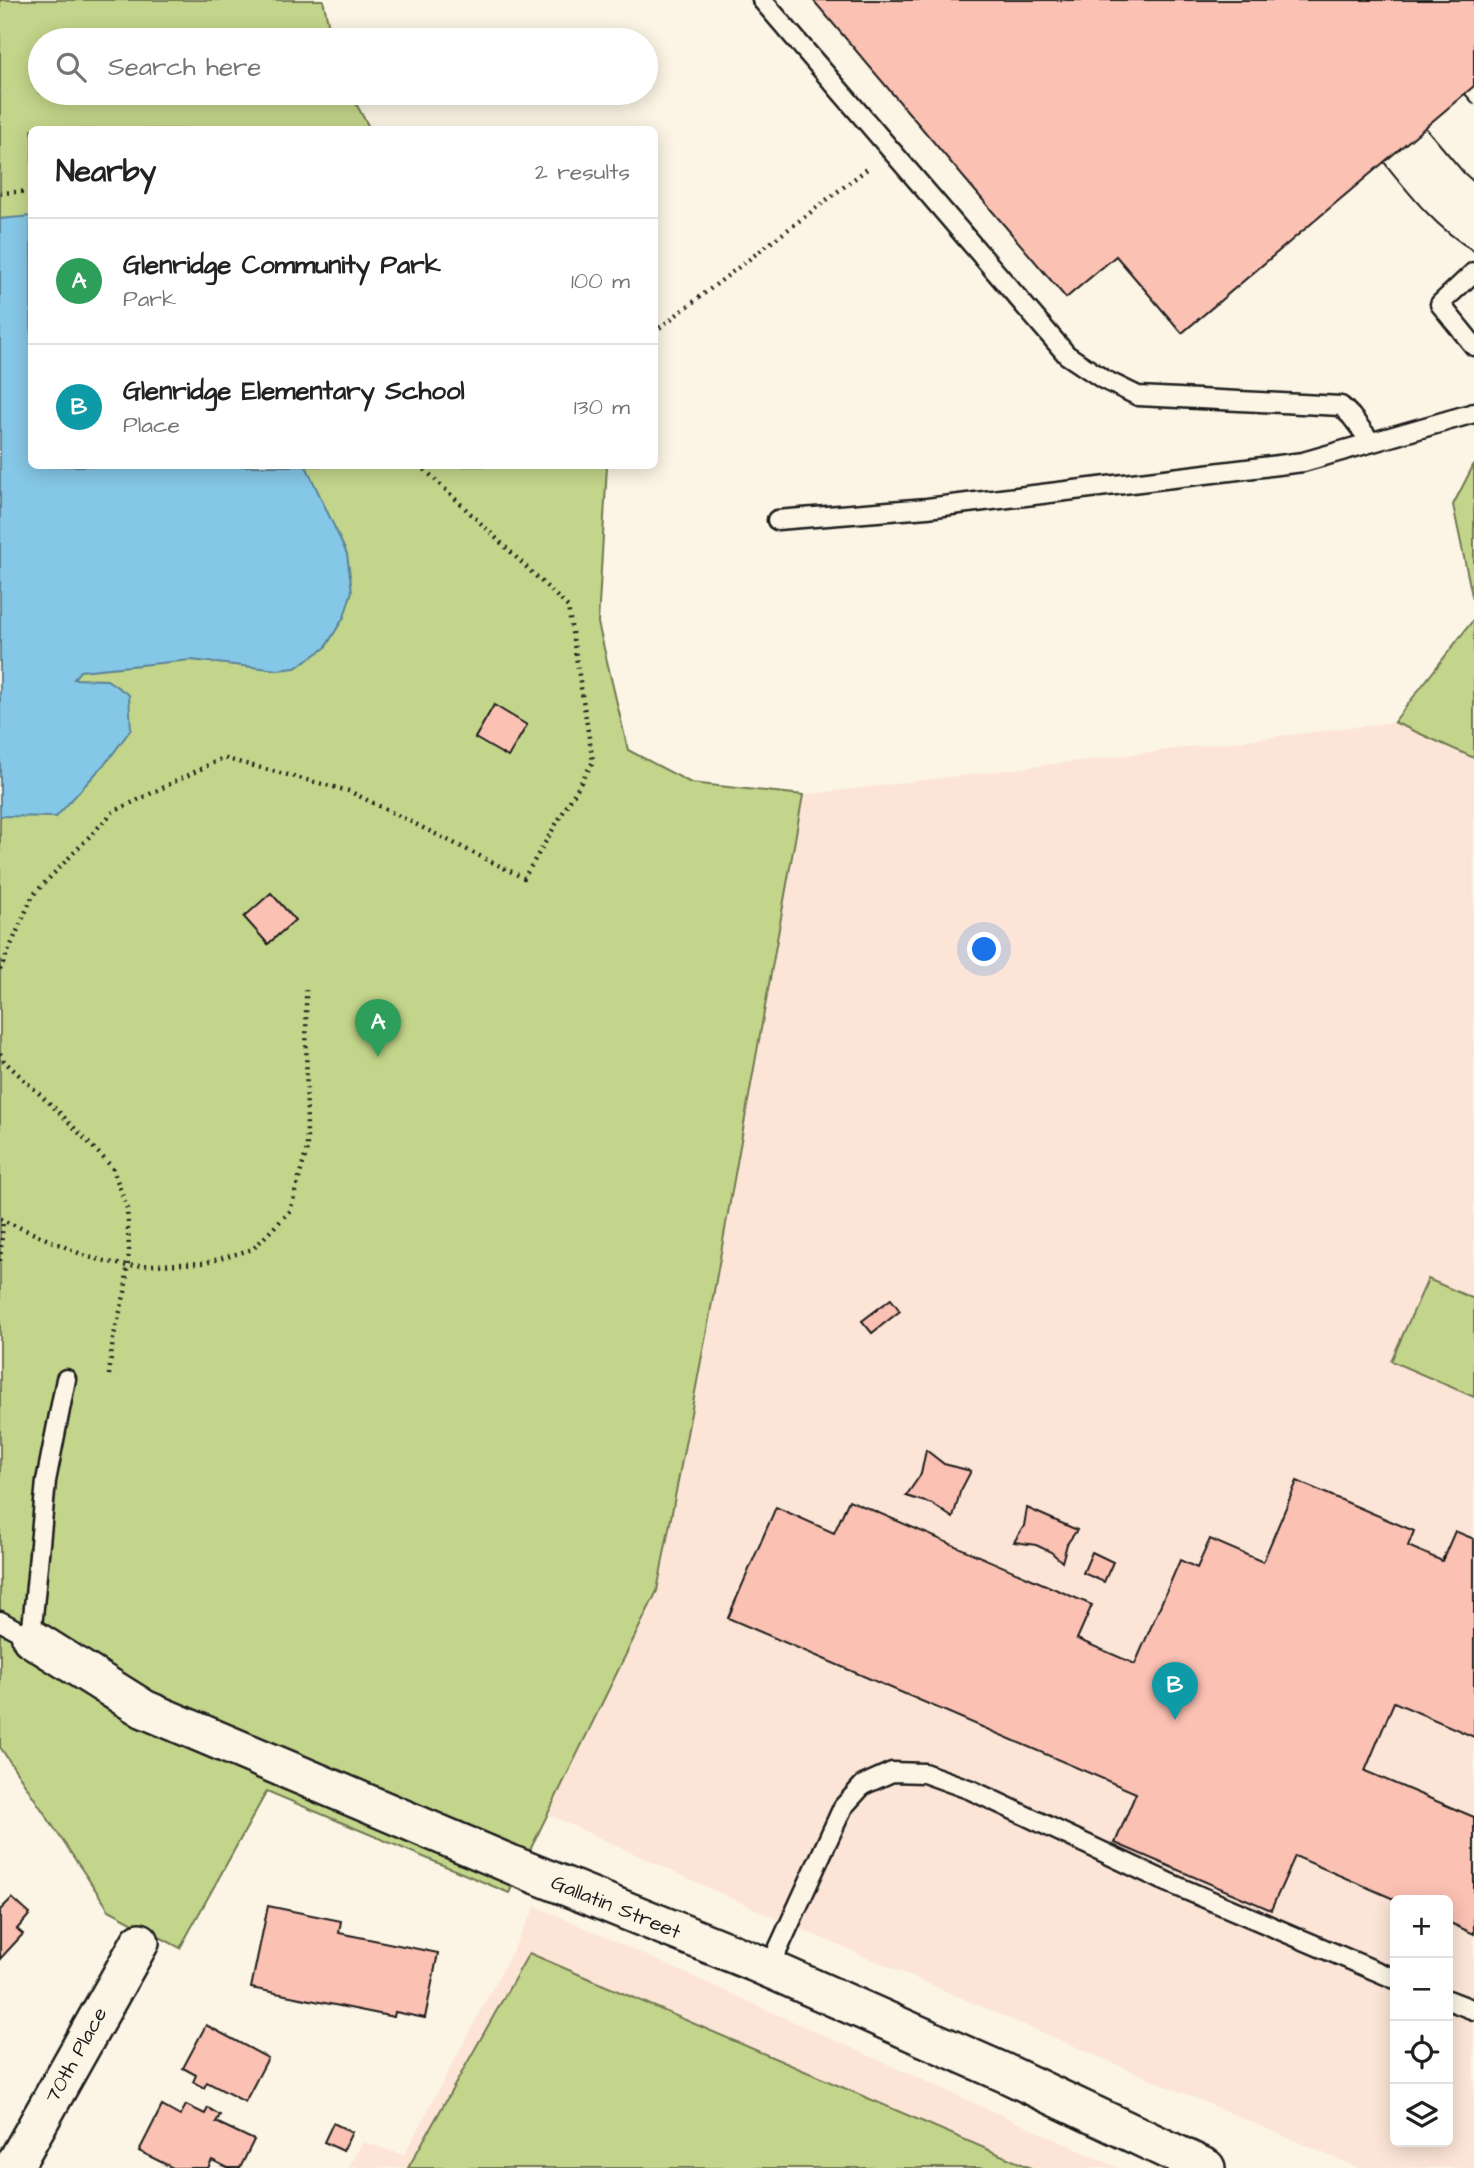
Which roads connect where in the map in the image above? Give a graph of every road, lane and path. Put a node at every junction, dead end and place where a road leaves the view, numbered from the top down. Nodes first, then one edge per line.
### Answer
1 (762, 0) edge
2 (891, 151) junction
3 (28, 191) edge
4 (0, 193) edge
5 (1474, 272) edge
6 (658, 329) edge
7 (1474, 346) edge
8 (1474, 413) edge
9 (1371, 442) junction
10 (424, 469) edge
11 (777, 520) dead end
12 (0, 970) edge
13 (306, 990) dead end
14 (0, 1053) edge
15 (1, 1220) edge
16 (0, 1261) edge
17 (127, 1266) junction
18 (109, 1375) dead end
19 (66, 1379) dead end
20 (15, 1629) edge
21 (140, 1942) dead end
22 (769, 1969) junction
23 (1390, 1977) edge
24 (1453, 2002) edge
25 (1474, 2010) edge
26 (12, 2151) edge
27 (1196, 2166) edge

1 - 2 lane
2 - 6 path
2 - 9 lane
3 - 4 path
5 - 7 lane
8 - 9 lane
9 - 11 lane
10 - 12 path
13 - 17 path
14 - 17 path
15 - 16 path
15 - 17 path
17 - 18 path
19 - 20 lane
20 - 22 street, Gallatin Street
21 - 26 street, 70th Place
22 - 23 lane
22 - 27 street, Gallatin Street
24 - 25 lane

